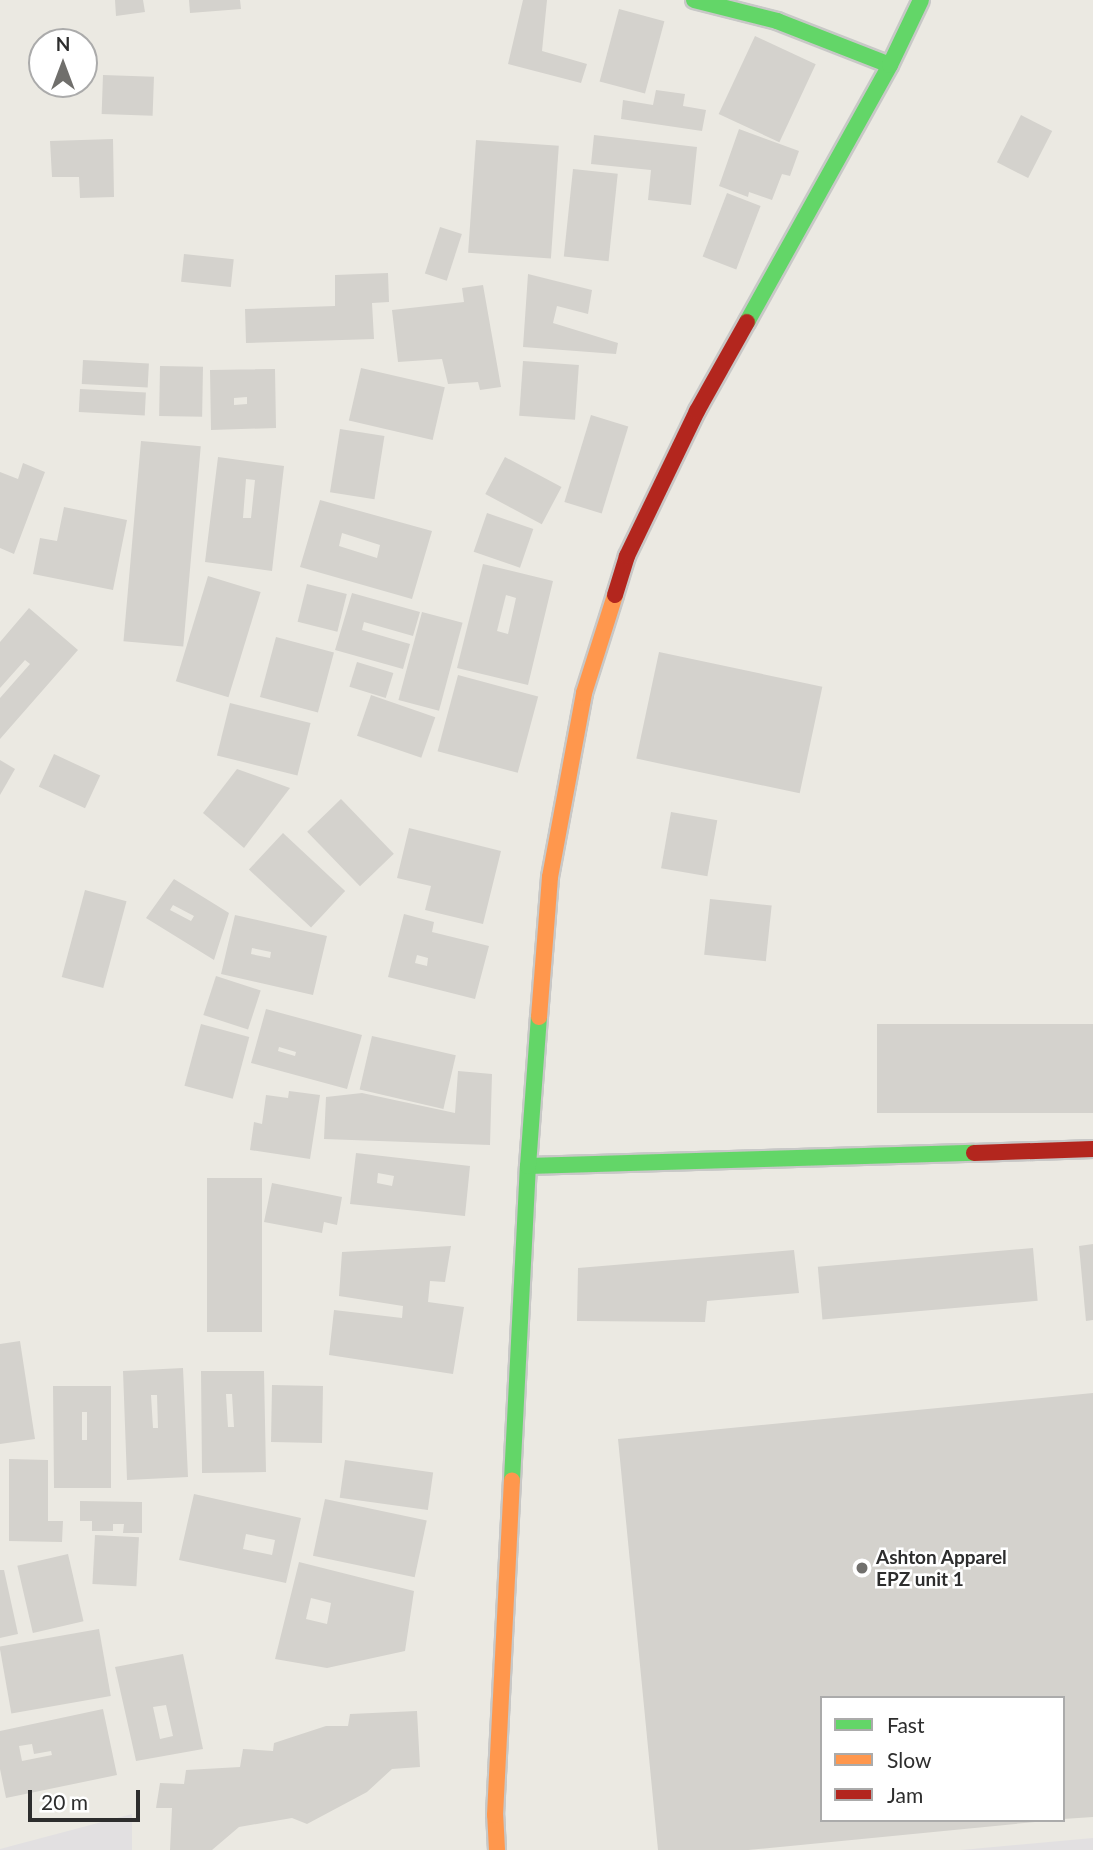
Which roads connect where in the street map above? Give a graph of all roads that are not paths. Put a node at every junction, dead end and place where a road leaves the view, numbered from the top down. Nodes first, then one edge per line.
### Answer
1 (694, 0) edge
2 (921, 0) edge
3 (890, 65) junction
4 (1093, 1149) edge
5 (528, 1166) junction
6 (497, 1850) edge

1 - 3 main road
2 - 3 main road
3 - 5 main road
4 - 5 main road
5 - 6 main road

